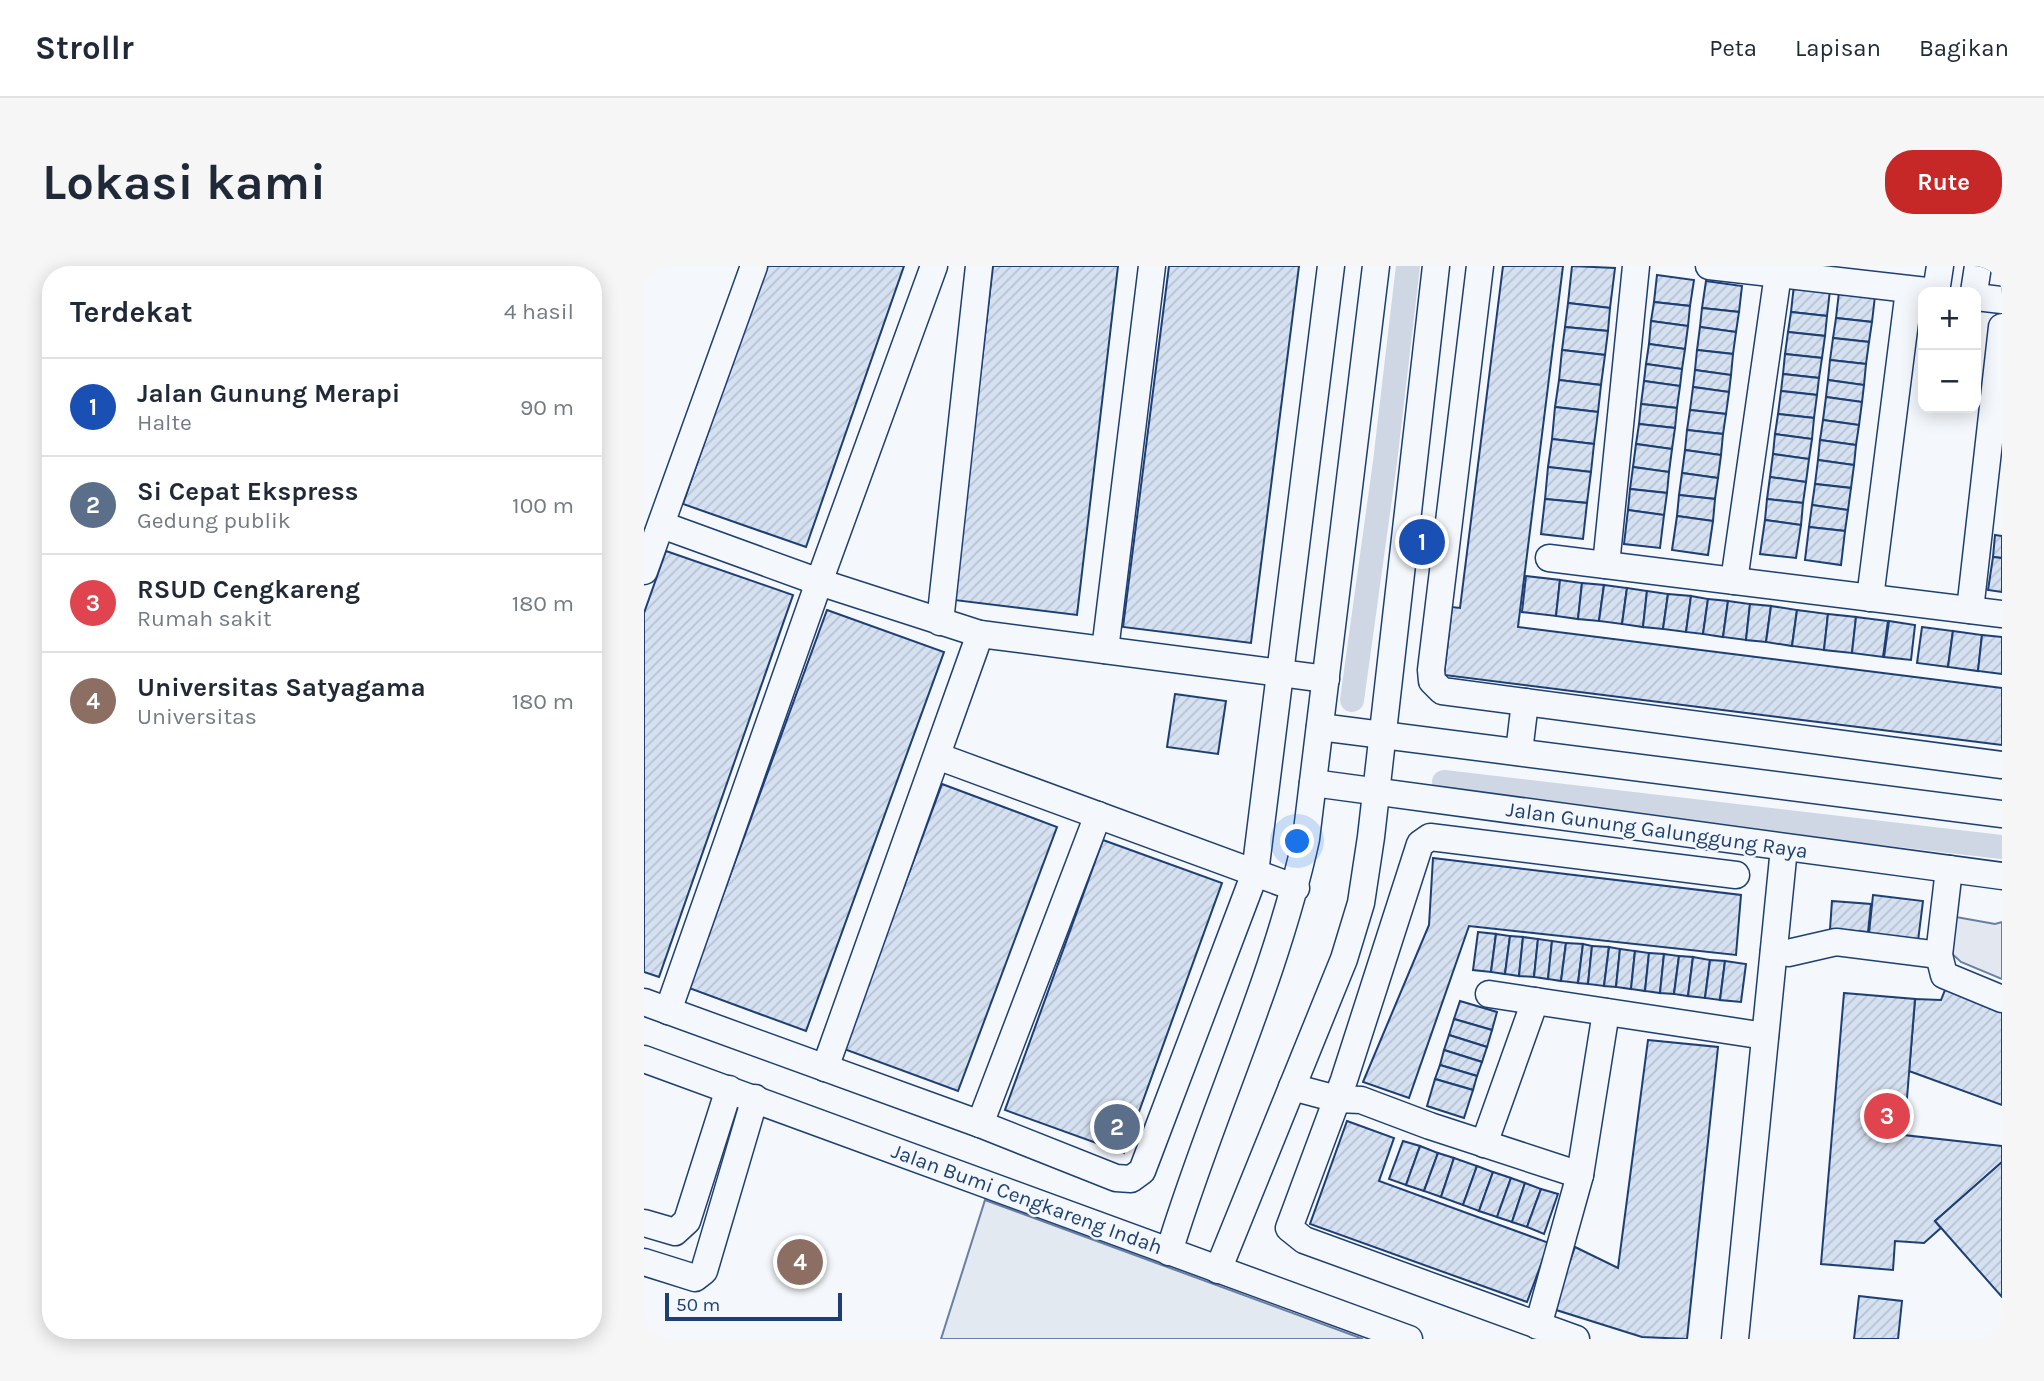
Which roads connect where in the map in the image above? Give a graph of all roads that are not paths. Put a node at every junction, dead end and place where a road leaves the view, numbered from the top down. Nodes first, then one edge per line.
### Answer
1 (754, 266) edge
2 (934, 266) edge
3 (979, 266) edge
4 (1152, 266) edge
5 (1331, 266) edge
6 (1376, 266) edge
7 (1436, 266) edge
8 (1480, 266) edge
9 (1636, 266) edge
10 (1709, 266) edge
11 (1940, 266) edge
12 (1978, 266) edge
13 (1778, 274) junction
14 (1929, 287) edge
15 (1975, 287) edge
16 (1918, 290) edge
17 (1981, 298) edge
18 (2002, 300) edge
19 (2002, 327) edge
20 (1918, 339) edge
21 (1423, 381) junction
22 (1468, 386) junction
23 (662, 525) junction
24 (1549, 558) dead end
25 (1606, 565) junction
26 (644, 571) edge
27 (1734, 581) junction
28 (819, 582) junction
29 (1400, 585) junction
30 (1442, 592) junction
31 (1870, 598) junction
32 (1970, 610) junction
33 (2002, 614) edge
34 (940, 622) junction
35 (980, 634) junction
36 (1105, 650) junction
37 (1279, 672) junction
38 (1326, 679) junction
39 (1525, 702) junction
40 (1320, 727) junction
41 (1382, 735) junction
42 (1519, 752) junction
43 (937, 756) junction
44 (2002, 765) edge
45 (1313, 783) junction
46 (1376, 792) junction
47 (1520, 812) junction
48 (2002, 814) edge
49 (1098, 815) junction
50 (1517, 848) junction
51 (1784, 848) junction
52 (1949, 869) junction
53 (1255, 873) junction
54 (1736, 875) dead end
55 (2002, 876) edge
56 (1296, 888) junction
57 (1781, 952) junction
58 (1939, 956) junction
59 (1489, 994) dead end
60 (2002, 999) edge
61 (1535, 1001) junction
62 (656, 1007) edge
63 (1606, 1012) junction
64 (1765, 1036) junction
65 (1306, 1055) junction
66 (644, 1059) edge
67 (825, 1068) junction
68 (1292, 1087) junction
69 (729, 1089) junction
70 (1347, 1093) junction
71 (755, 1098) junction
72 (980, 1124) junction
73 (1484, 1144) junction
74 (1580, 1175) junction
75 (1758, 1216) dead end
76 (644, 1223) edge
77 (1169, 1252) junction
78 (644, 1262) edge
79 (1218, 1270) junction
80 (1538, 1326) junction
81 (1409, 1339) edge
82 (1576, 1339) edge
83 (1735, 1339) edge

1 - 23 street
2 - 28 street
3 - 34 street
4 - 36 street
5 - 37 street
6 - 38 street
7 - 21 street
8 - 22 street
9 - 25 street
10 - 13 street
11 - 14 street
12 - 15 street
13 - 16 street
13 - 27 street
17 - 18 street
19 - 32 street
20 - 31 street
21 - 22 street
21 - 29 street
22 - 30 street
23 - 26 street
23 - 28 street
24 - 25 street
25 - 27 street
27 - 31 street
28 - 34 street
28 - 62 street
29 - 30 street
29 - 41 street
30 - 39 street
31 - 32 street
32 - 33 street
34 - 35 street
35 - 36 street
35 - 43 street
36 - 37 street
37 - 38 street
37 - 53 street
38 - 40 street
39 - 42 street
39 - 44 street
40 - 41 street
40 - 45 street
41 - 42 street
41 - 46 street
42 - 48 street
43 - 49 street
43 - 67 street
45 - 46 street, Jalan Gunung Galunggung Raya
45 - 56 street
46 - 47 street, Jalan Gunung Galunggung Raya
46 - 65 street
47 - 50 street
47 - 51 street, Jalan Gunung Galunggung Raya
49 - 53 street
49 - 72 street
50 - 54 street
50 - 70 street
51 - 52 street, Jalan Gunung Galunggung Raya
51 - 57 street
52 - 55 street, Jalan Gunung Galunggung Raya
52 - 58 street
53 - 56 street
53 - 72 street
56 - 77 street
57 - 58 street
57 - 64 street
57 - 75 street
58 - 60 street
59 - 61 street
61 - 63 street
61 - 73 street
62 - 67 street
63 - 64 street
63 - 74 street
64 - 83 street
65 - 68 street
65 - 70 street
66 - 69 street, Jalan Bumi Cengkareng Indah
67 - 72 street
68 - 70 street
68 - 79 street
69 - 71 street, Jalan Bumi Cengkareng Indah
69 - 76 street
70 - 73 street
70 - 80 street
71 - 77 street, Jalan Bumi Cengkareng Indah
71 - 78 street
73 - 74 street
74 - 80 street
77 - 79 street, Jalan Bumi Cengkareng Indah
79 - 81 street, Jalan Bumi Cengkareng Indah
80 - 82 street

